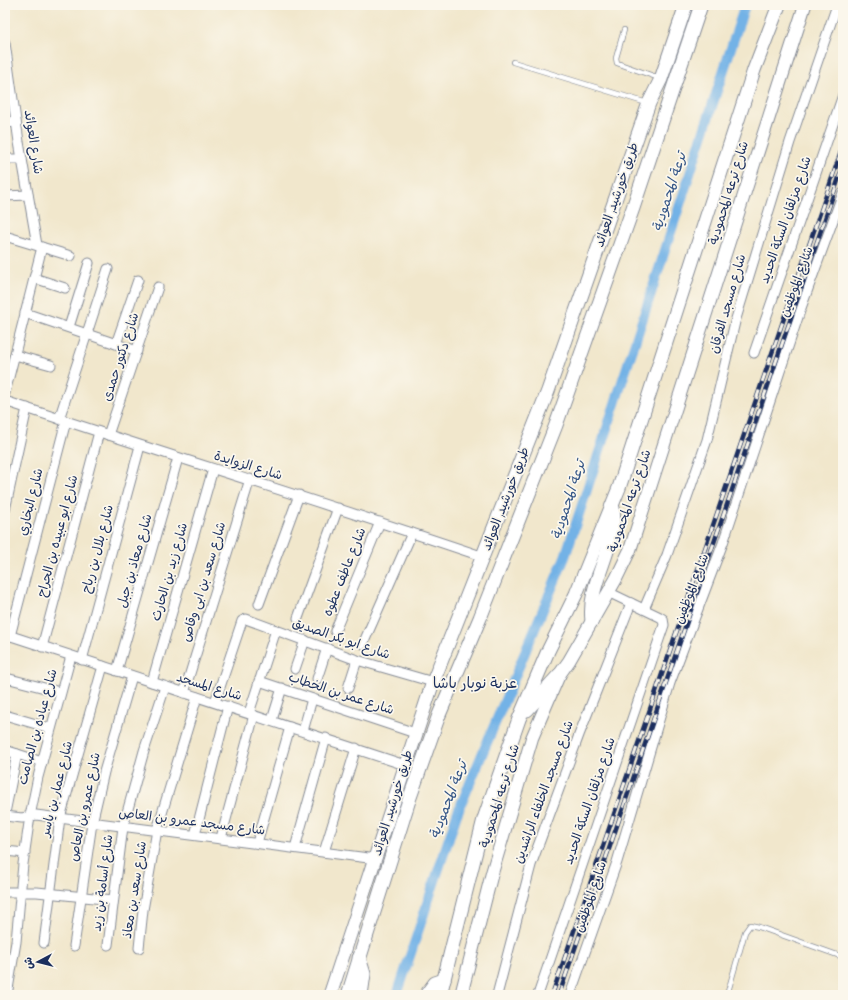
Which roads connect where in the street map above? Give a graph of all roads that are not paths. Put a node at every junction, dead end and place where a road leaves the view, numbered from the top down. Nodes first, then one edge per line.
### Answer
1 (686, 5) edge
2 (701, 5) edge
3 (779, 5) edge
4 (805, 5) edge
5 (837, 5) edge
6 (624, 30) dead end
7 (5, 45) edge
8 (513, 62) dead end
9 (661, 79) junction
10 (8, 80) edge
11 (843, 94) edge
12 (649, 103) junction
13 (16, 122) junction
14 (5, 123) edge
15 (5, 159) edge
16 (22, 159) junction
17 (843, 193) edge
18 (28, 195) junction
19 (5, 196) edge
20 (5, 236) edge
21 (40, 246) junction
22 (71, 256) dead end
23 (89, 262) dead end
24 (108, 269) dead end
25 (34, 278) junction
26 (138, 280) dead end
27 (158, 287) dead end
28 (65, 288) dead end
29 (26, 313) junction
30 (69, 327) junction
31 (87, 334) junction
32 (116, 344) junction
33 (137, 351) junction
34 (754, 353) dead end
35 (15, 355) junction
36 (51, 365) dead end
37 (5, 393) edge
38 (5, 401) edge
39 (27, 408) junction
40 (62, 420) junction
41 (98, 432) junction
42 (108, 436) junction
43 (140, 446) junction
44 (178, 458) junction
45 (213, 469) junction
46 (250, 479) junction
47 (298, 495) junction
48 (612, 505) junction
49 (338, 508) junction
50 (5, 510) edge
51 (380, 522) junction
52 (412, 533) junction
53 (484, 557) junction
54 (608, 592) junction
55 (632, 603) junction
56 (259, 604) dead end
57 (644, 610) junction
58 (298, 618) dead end
59 (592, 620) junction
60 (276, 630) junction
61 (335, 631) dead end
62 (8, 635) edge
63 (305, 640) junction
64 (364, 644) dead end
65 (42, 647) junction
66 (327, 648) junction
67 (446, 650) junction
68 (71, 656) junction
69 (82, 660) junction
70 (357, 660) junction
71 (103, 666) junction
72 (295, 669) dead end
73 (117, 671) junction
74 (559, 675) junction
75 (132, 676) junction
76 (10, 678) dead end
77 (317, 679) dead end
78 (259, 680) junction
79 (152, 682) junction
80 (433, 682) junction
81 (165, 687) junction
82 (282, 688) junction
83 (348, 688) dead end
84 (60, 692) junction
85 (184, 693) junction
86 (197, 697) junction
87 (312, 699) junction
88 (215, 702) junction
89 (228, 706) junction
90 (251, 714) junction
91 (5, 715) edge
92 (440, 715) junction
93 (519, 719) junction
94 (272, 720) junction
95 (290, 727) junction
96 (50, 728) junction
97 (303, 731) junction
98 (415, 733) junction
99 (326, 738) junction
100 (356, 748) junction
101 (5, 750) edge
102 (17, 754) junction
103 (42, 762) junction
104 (405, 765) junction
105 (5, 813) edge
106 (5, 816) edge
107 (30, 816) junction
108 (60, 818) junction
109 (92, 823) junction
110 (123, 827) junction
111 (157, 830) junction
112 (195, 835) junction
113 (221, 838) junction
114 (257, 843) junction
115 (295, 848) junction
116 (5, 851) edge
117 (324, 852) junction
118 (25, 853) junction
119 (376, 860) junction
120 (5, 892) edge
121 (21, 893) junction
122 (49, 894) junction
123 (81, 896) junction
124 (113, 900) junction
125 (44, 944) dead end
126 (108, 945) dead end
127 (74, 946) dead end
128 (139, 948) dead end
129 (843, 957) edge
130 (359, 958) junction
131 (444, 980) junction
132 (7, 995) edge
133 (330, 995) edge
134 (348, 995) edge
135 (361, 995) edge
136 (426, 995) edge
137 (440, 995) edge
138 (461, 995) edge
139 (497, 995) edge
140 (538, 995) edge
141 (570, 995) edge
142 (727, 995) edge

1 - 9 main road, طريق خورشيد, العوائد
2 - 92 main road, طريق خورشيد, العوائد
3 - 48 main road
4 - 54 street, شارع ترعه المحمودية
5 - 57 street, شارع مسجد الفرقان
6 - 9 lane
7 - 10 street, شارع العوائد
8 - 12 lane
9 - 12 main road, طريق خورشيد, العوائد
10 - 13 street, شارع العوائد
11 - 34 street, شارع مزلقان السكة الحديد
12 - 53 main road, طريق خورشيد, العوائد
13 - 14 street
13 - 16 street, شارع العوائد
15 - 16 street
16 - 18 street, شارع العوائد
17 - 141 street, شارع الموظفين
18 - 19 street
18 - 21 street, شارع العوائد
20 - 21 street
21 - 22 street
21 - 25 street
23 - 30 street
24 - 31 street, شارع البخاري
25 - 28 street
25 - 29 street
26 - 32 street
27 - 33 street, شارع دكتور حمدى
29 - 30 street
29 - 35 street
30 - 31 street
31 - 32 street
31 - 40 street, شارع البخاري
32 - 33 street
33 - 42 street, شارع دكتور حمدى
35 - 36 street
35 - 37 street
38 - 39 street, شارع الزوايدة
39 - 40 street, شارع الزوايدة
39 - 50 street
40 - 41 street, شارع الزوايدة
40 - 62 street, شارع البخاري
41 - 42 street, شارع الزوايدة
41 - 65 street, شارع ابو عبيده بن الجراح
42 - 43 street, شارع الزوايدة
43 - 44 street, شارع الزوايدة
43 - 69 street, شارع بلال بن رباح
44 - 45 street, شارع الزوايدة
44 - 73 street, شارع معاذ بن جبل
45 - 46 street, شارع الزوايدة
45 - 79 street, شارع زيد بن الحارث
46 - 47 street, شارع الزوايدة
46 - 85 street, شارع سعد بن ابى وقاص
47 - 49 street, شارع الزوايدة
47 - 56 street
48 - 59 main road
48 - 93 main road
49 - 51 street, شارع الزوايدة
49 - 58 street
51 - 52 street, شارع الزوايدة
51 - 61 street, شارع عاطف عطوه
52 - 53 street, شارع الزوايدة
52 - 64 street
53 - 67 main road, طريق خورشيد, العوائد
54 - 55 street
54 - 59 street, شارع ترعه المحمودية
55 - 57 street
55 - 139 street, شارع مسجد الخلفاء الراشدين
57 - 140 street, شارع مزلقان السكة الحديد
59 - 74 street, شارع ترعه المحمودية
60 - 63 street, شارع ابو بكر الصديق
60 - 78 street
60 - 88 street, شارع ابو بكر الصديق
62 - 65 street, شارع المسجد
63 - 66 street, شارع ابو بكر الصديق
63 - 72 street
65 - 68 street, شارع المسجد
66 - 70 street, شارع ابو بكر الصديق
66 - 77 street
67 - 80 main road, طريق خورشيد, العوائد
67 - 92 main road
68 - 69 street, شارع المسجد
68 - 84 street, شارع عباده بن الصامت
69 - 71 street, شارع المسجد
70 - 80 street, شارع ابو بكر الصديق
70 - 83 street
71 - 73 street, شارع المسجد
71 - 108 street, شارع عمار بن ياسر
73 - 75 street, شارع المسجد
74 - 93 main road
74 - 138 street, شارع ترعه المحمودية
75 - 79 street, شارع المسجد
75 - 109 street, شارع عمرو بن العاص
76 - 84 street
78 - 82 street, شارع عمر بن الخطاب
78 - 90 street
79 - 81 street, شارع المسجد
80 - 98 main road, طريق خورشيد, العوائد
81 - 85 street, شارع المسجد
81 - 110 street, شارع أسامة بن زيد
82 - 87 street, شارع عمر بن الخطاب
82 - 94 street
84 - 96 street, شارع عباده بن الصامت
85 - 86 street, شارع المسجد
86 - 88 street, شارع المسجد
86 - 111 street, شارع سعد بن معاذ
87 - 97 street
87 - 98 street, شارع عمر بن الخطاب
88 - 89 street, شارع المسجد
89 - 90 street, شارع المسجد
89 - 112 street
90 - 94 street, شارع المسجد
90 - 113 street
91 - 96 street
92 - 130 main road, طريق خورشيد, العوائد
93 - 131 main road
94 - 95 street, شارع المسجد
95 - 97 street, شارع المسجد
95 - 114 street
96 - 103 street, شارع عباده بن الصامت
97 - 99 street, شارع المسجد
98 - 104 main road, طريق خورشيد, العوائد
99 - 100 street, شارع المسجد
99 - 115 street
100 - 104 street, شارع المسجد
100 - 117 street
101 - 102 street
102 - 103 street
102 - 105 street
103 - 107 street, شارع عباده بن الصامت
104 - 119 main road, طريق خورشيد, العوائد
106 - 107 street, شارع مسجد عمرو بن العاص
107 - 108 street, شارع مسجد عمرو بن العاص
107 - 118 street, شارع عباده بن الصامت
108 - 109 street, شارع مسجد عمرو بن العاص
108 - 122 street, شارع عمار بن ياسر
109 - 110 street, شارع مسجد عمرو بن العاص
109 - 123 street, شارع عمرو بن العاص
110 - 111 street, شارع مسجد عمرو بن العاص
110 - 124 street, شارع أسامة بن زيد
111 - 112 street, شارع مسجد عمرو بن العاص
111 - 128 street, شارع سعد بن معاذ
112 - 113 street, شارع مسجد عمرو بن العاص
113 - 114 street, شارع مسجد عمرو بن العاص
114 - 115 street, شارع مسجد عمرو بن العاص
115 - 117 street, شارع مسجد عمرو بن العاص
116 - 118 street
117 - 119 street, شارع مسجد عمرو بن العاص
118 - 121 street, شارع عباده بن الصامت
119 - 133 main road, طريق خورشيد, العوائد
120 - 121 street
121 - 122 street
121 - 132 street, شارع عباده بن الصامت
122 - 123 street
122 - 125 street, شارع عمار بن ياسر
123 - 124 street
123 - 127 street, شارع عمرو بن العاص
124 - 126 street, شارع أسامة بن زيد
129 - 142 lane
130 - 134 main road, طريق خورشيد, العوائد
130 - 135 main road
131 - 136 main road
131 - 137 main road

